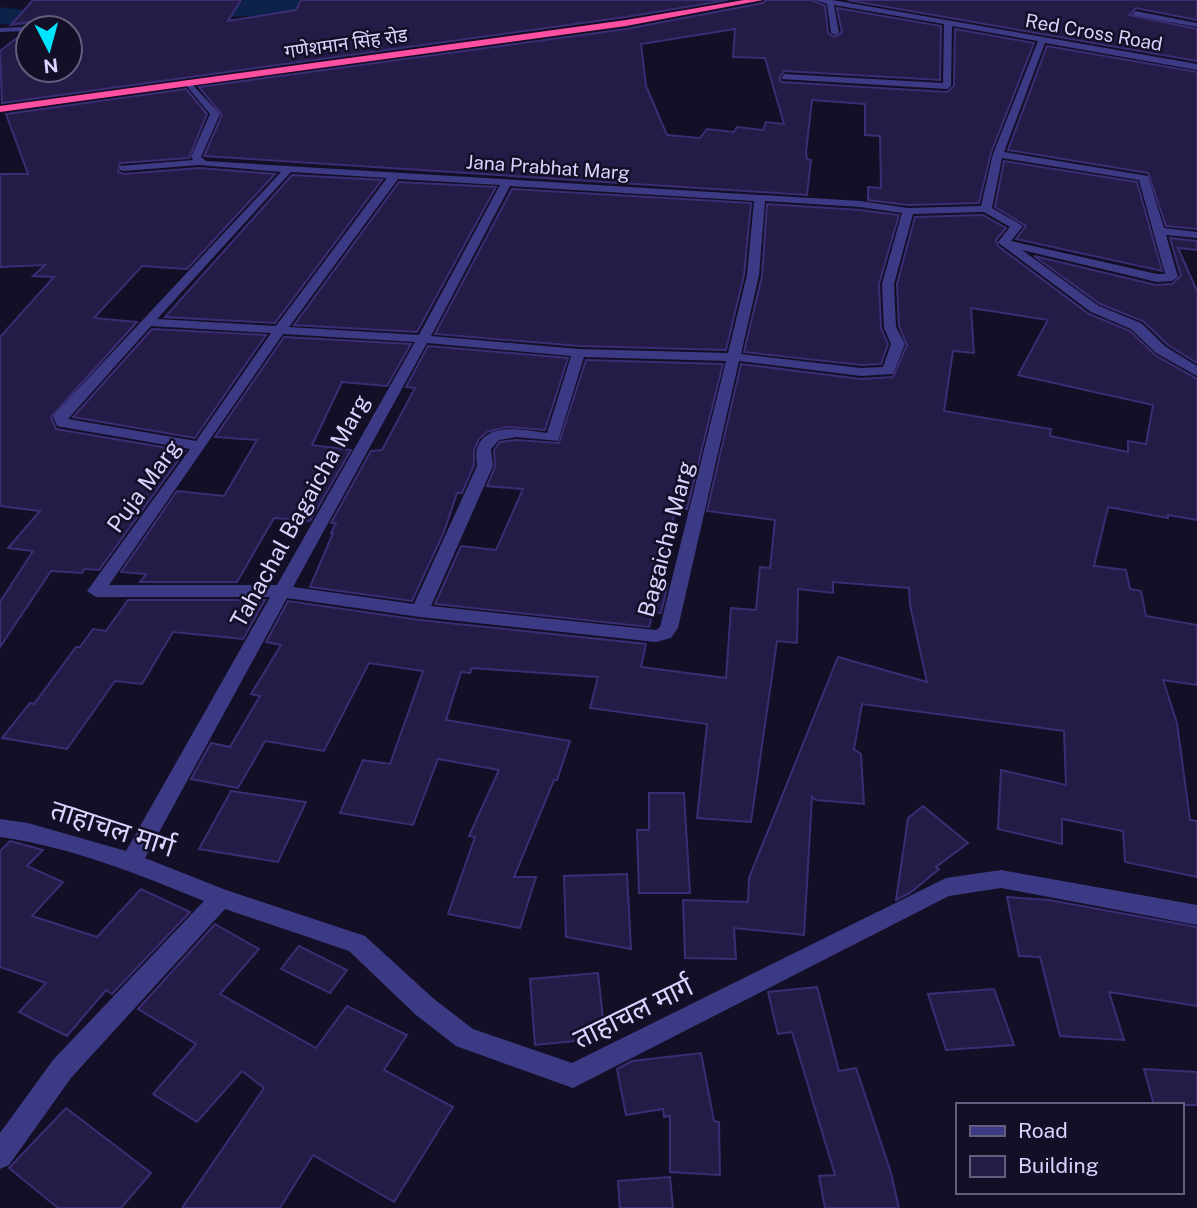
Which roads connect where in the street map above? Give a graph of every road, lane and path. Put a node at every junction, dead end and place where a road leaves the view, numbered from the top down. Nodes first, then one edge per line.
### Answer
1 (759, 0) edge
2 (819, 0) edge
3 (830, 2) junction
4 (1135, 13) dead end
5 (948, 24) junction
6 (1197, 25) edge
7 (835, 33) dead end
8 (1043, 38) junction
9 (1197, 67) edge
10 (784, 77) dead end
11 (189, 83) junction
12 (0, 109) edge
13 (998, 154) junction
14 (201, 162) junction
15 (124, 169) dead end
16 (288, 170) junction
17 (396, 174) junction
18 (507, 181) junction
19 (760, 200) junction
20 (986, 209) junction
21 (908, 211) junction
22 (1157, 231) junction
23 (1197, 235) edge
24 (1004, 242) junction
25 (149, 322) junction
26 (279, 331) junction
27 (423, 339) junction
28 (579, 353) junction
29 (736, 357) junction
30 (1197, 372) edge
31 (200, 446) junction
32 (281, 591) junction
33 (420, 611) junction
34 (0, 828) edge
35 (131, 862) junction
36 (221, 898) junction
37 (1197, 915) edge
38 (0, 1156) edge

1 - 11 highway, गणेशमान सिंह रोड
2 - 3 street, Red Cross Road
3 - 5 street, Red Cross Road
3 - 7 street
4 - 6 street
5 - 8 street, Red Cross Road
5 - 10 street
8 - 9 street, Red Cross Road
8 - 13 street
11 - 12 highway, गणेशमान सिंह रोड
11 - 14 street
13 - 20 street
13 - 22 street
14 - 15 street, Jana Prabhat Marg
14 - 16 street, Jana Prabhat Marg
16 - 17 street, Jana Prabhat Marg
16 - 25 street, Puja Marg
17 - 18 street, Jana Prabhat Marg
17 - 26 street
18 - 19 street, Jana Prabhat Marg
18 - 27 street, Tahachal Bagaicha Marg
19 - 21 street, Jana Prabhat Marg
19 - 29 street, Bagaicha Marg
20 - 21 street, Jana Prabhat Marg
20 - 24 street
21 - 29 street
22 - 23 street
22 - 24 street
24 - 30 street
25 - 26 street
25 - 31 street, Puja Marg
26 - 27 street
26 - 31 street
27 - 28 street
27 - 32 street, Tahachal Bagaicha Marg
28 - 29 street
28 - 33 street
29 - 33 street, Bagaicha Marg
31 - 32 street, Puja Marg
32 - 33 street, Bagaicha Marg
32 - 35 street, Tahachal Bagaicha Marg
34 - 35 street, ताहाचल मार्ग
35 - 36 street, ताहाचल मार्ग
36 - 37 street, ताहाचल मार्ग
36 - 38 street

